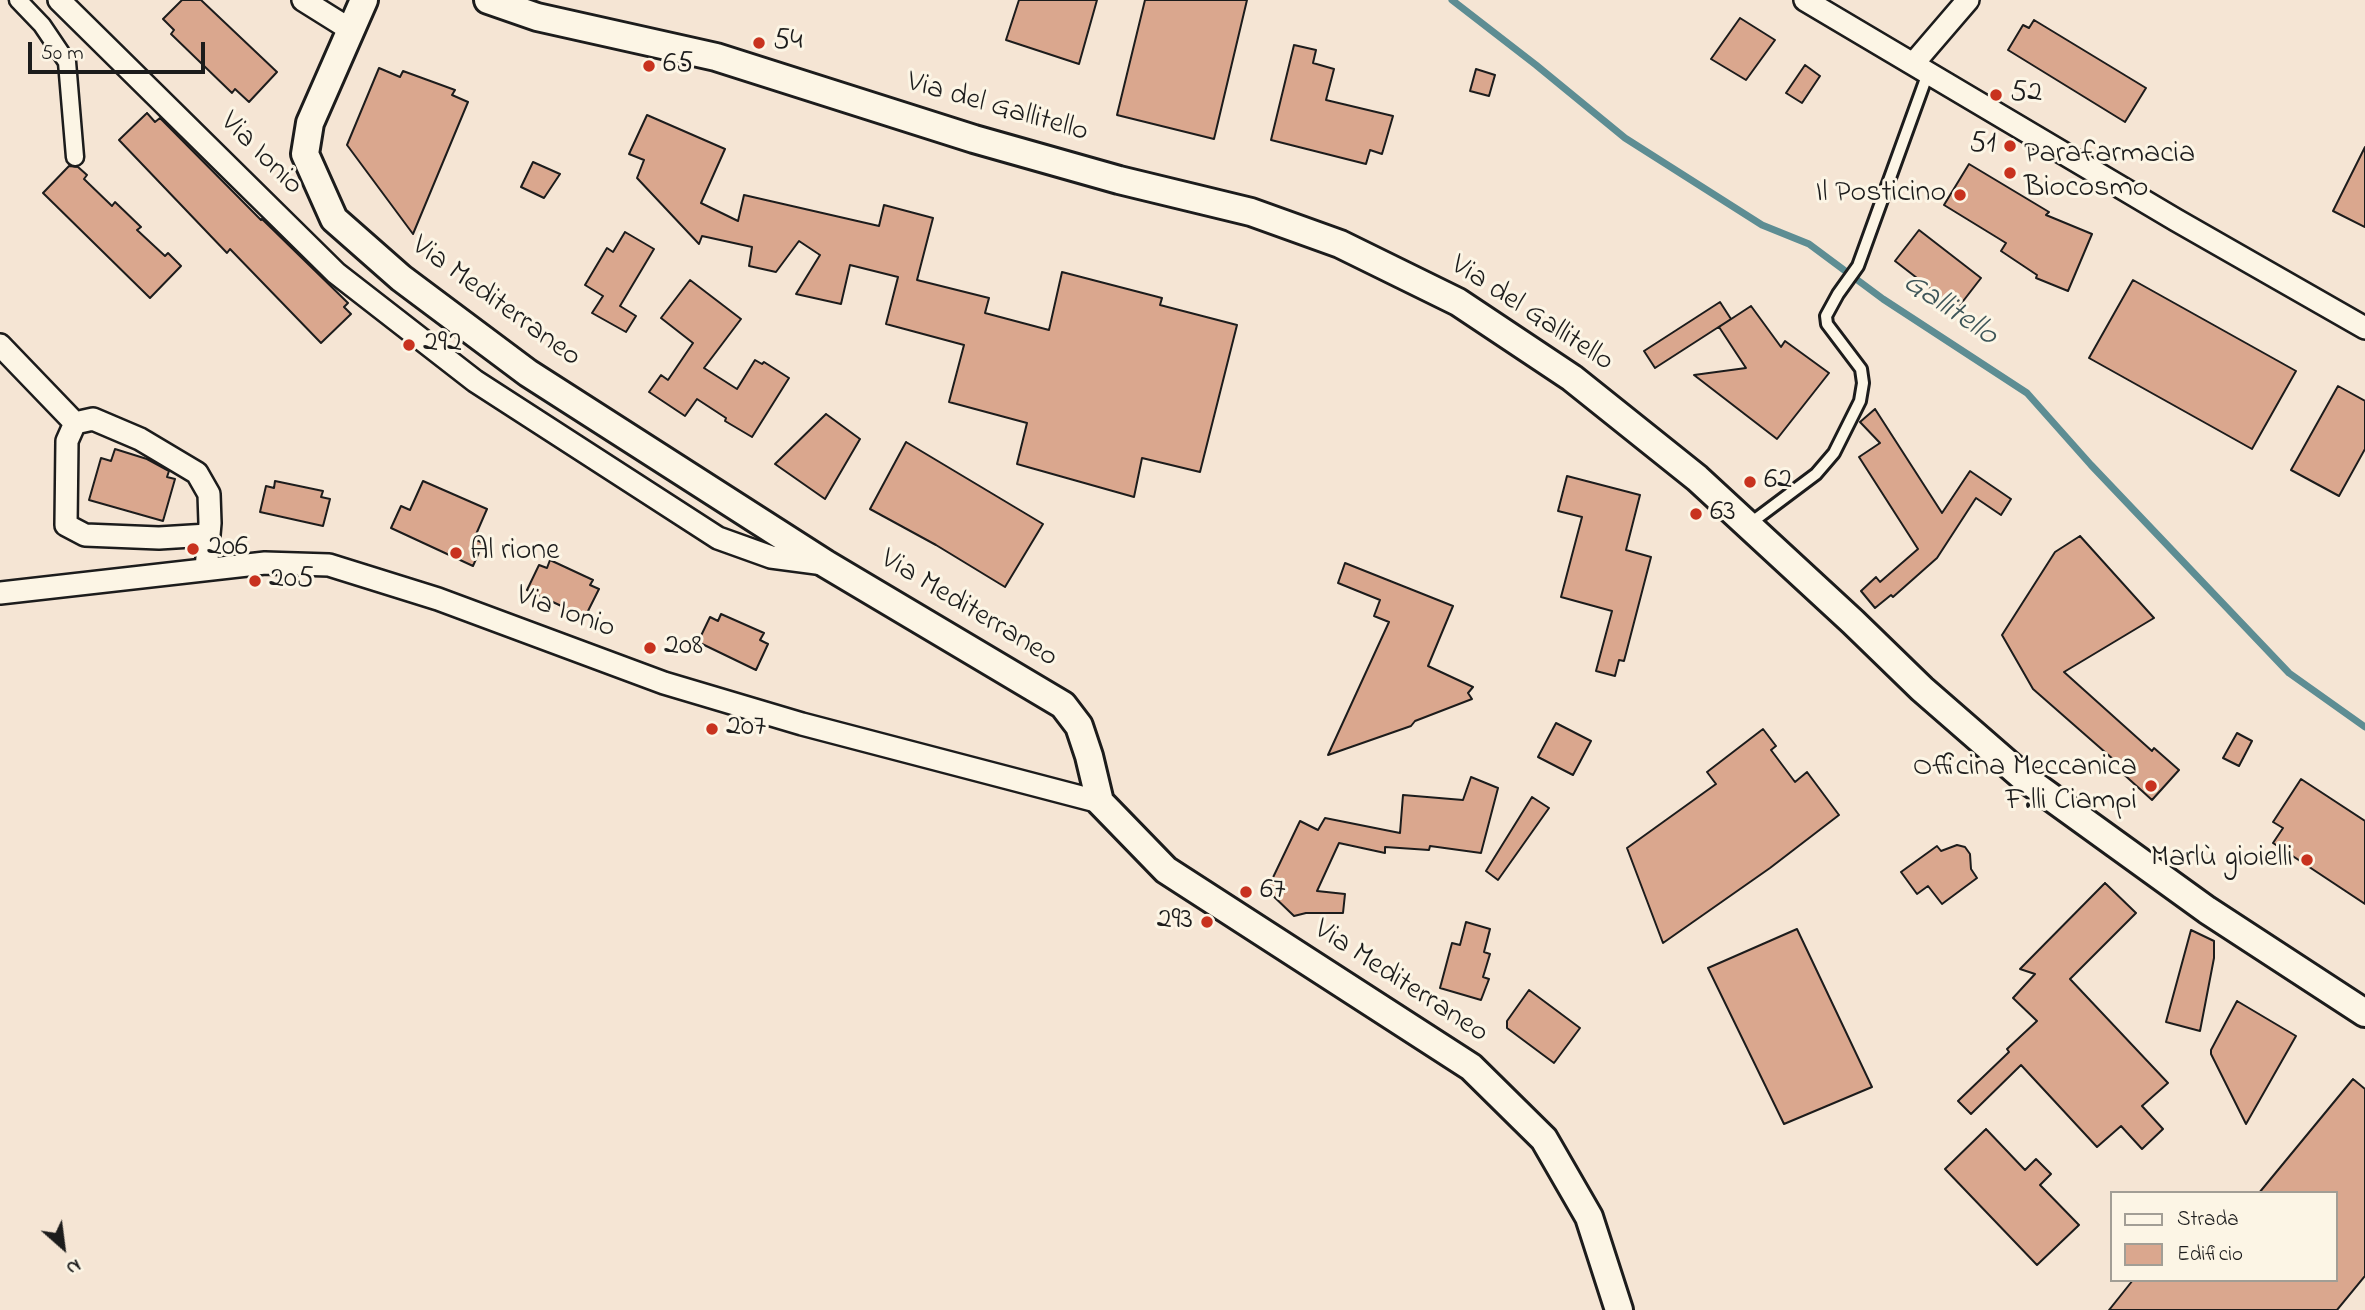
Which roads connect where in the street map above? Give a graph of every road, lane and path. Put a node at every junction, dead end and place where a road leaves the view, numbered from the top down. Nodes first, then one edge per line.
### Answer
1 (18, 0) edge
2 (59, 0) edge
3 (303, 0) edge
4 (364, 0) edge
5 (488, 0) edge
6 (1805, 0) edge
7 (1968, 0) edge
8 (351, 30) junction
9 (1921, 68) junction
10 (75, 157) dead end
11 (2365, 328) edge
12 (0, 345) edge
13 (75, 423) junction
14 (1748, 524) junction
15 (208, 536) junction
16 (826, 564) junction
17 (206, 569) junction
18 (0, 593) edge
19 (1100, 802) junction
20 (2365, 1013) edge
21 (1619, 1310) edge

1 - 10 street
2 - 16 street, Via Ionio
3 - 8 street
4 - 8 street, Via Mediterraneo
5 - 14 street, Via del Gallitello
6 - 9 street
7 - 9 street
8 - 16 street, Via Mediterraneo
9 - 11 street
9 - 14 lane
12 - 13 street
13 - 15 street
13 - 15 street
14 - 20 street, Via del Gallitello
15 - 17 street
16 - 19 street, Via Mediterraneo
17 - 18 street, Via Ionio
17 - 19 street, Via Ionio
19 - 21 street, Via Mediterraneo

